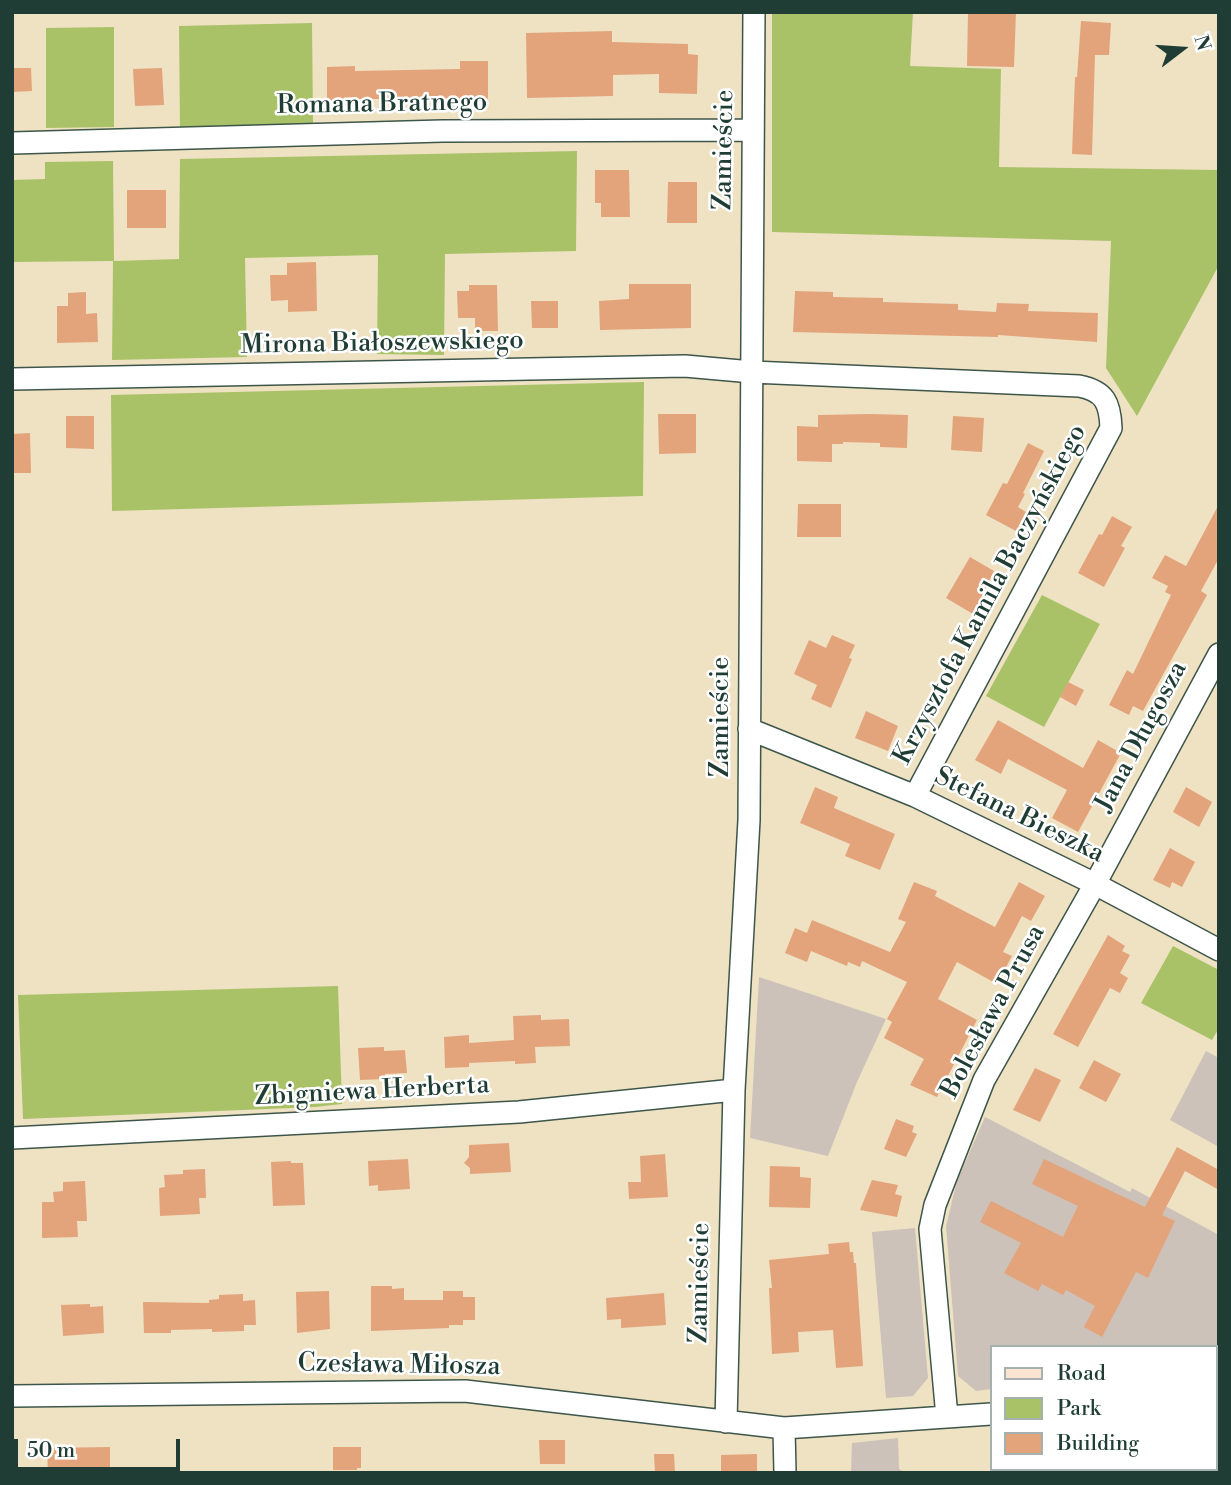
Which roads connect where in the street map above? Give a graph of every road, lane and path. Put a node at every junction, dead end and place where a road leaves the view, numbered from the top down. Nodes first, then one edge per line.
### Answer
1 (754, 12) edge
2 (753, 130) junction
3 (12, 143) edge
4 (752, 372) junction
5 (12, 379) edge
6 (1219, 654) edge
7 (749, 729) junction
8 (915, 796) junction
9 (1096, 884) junction
10 (1219, 950) edge
11 (734, 1090) junction
12 (12, 1138) edge
13 (12, 1396) edge
14 (990, 1414) edge
15 (947, 1417) junction
16 (726, 1422) junction
17 (784, 1428) junction
18 (785, 1473) edge

1 - 2 street, Zamieście
2 - 3 street, Romana Bratnego
2 - 4 street, Zamieście
4 - 5 street, Mirona Białoszewskiego
4 - 7 street, Zamieście
4 - 8 street, Krzysztofa Kamila Baczyńskiego
6 - 9 street, Jana Długosza
7 - 8 street, Stefana Bieszka
7 - 11 street, Zamieście
8 - 9 street, Stefana Bieszka
9 - 10 street, Stefana Bieszka
9 - 15 street, Bolesława Prusa
11 - 12 street, Zbigniewa Herberta
11 - 16 street, Zamieście
13 - 16 street, Czesława Miłosza
14 - 15 street, Czesława Miłosza
15 - 17 street, Czesława Miłosza
16 - 17 street, Czesława Miłosza
17 - 18 street

